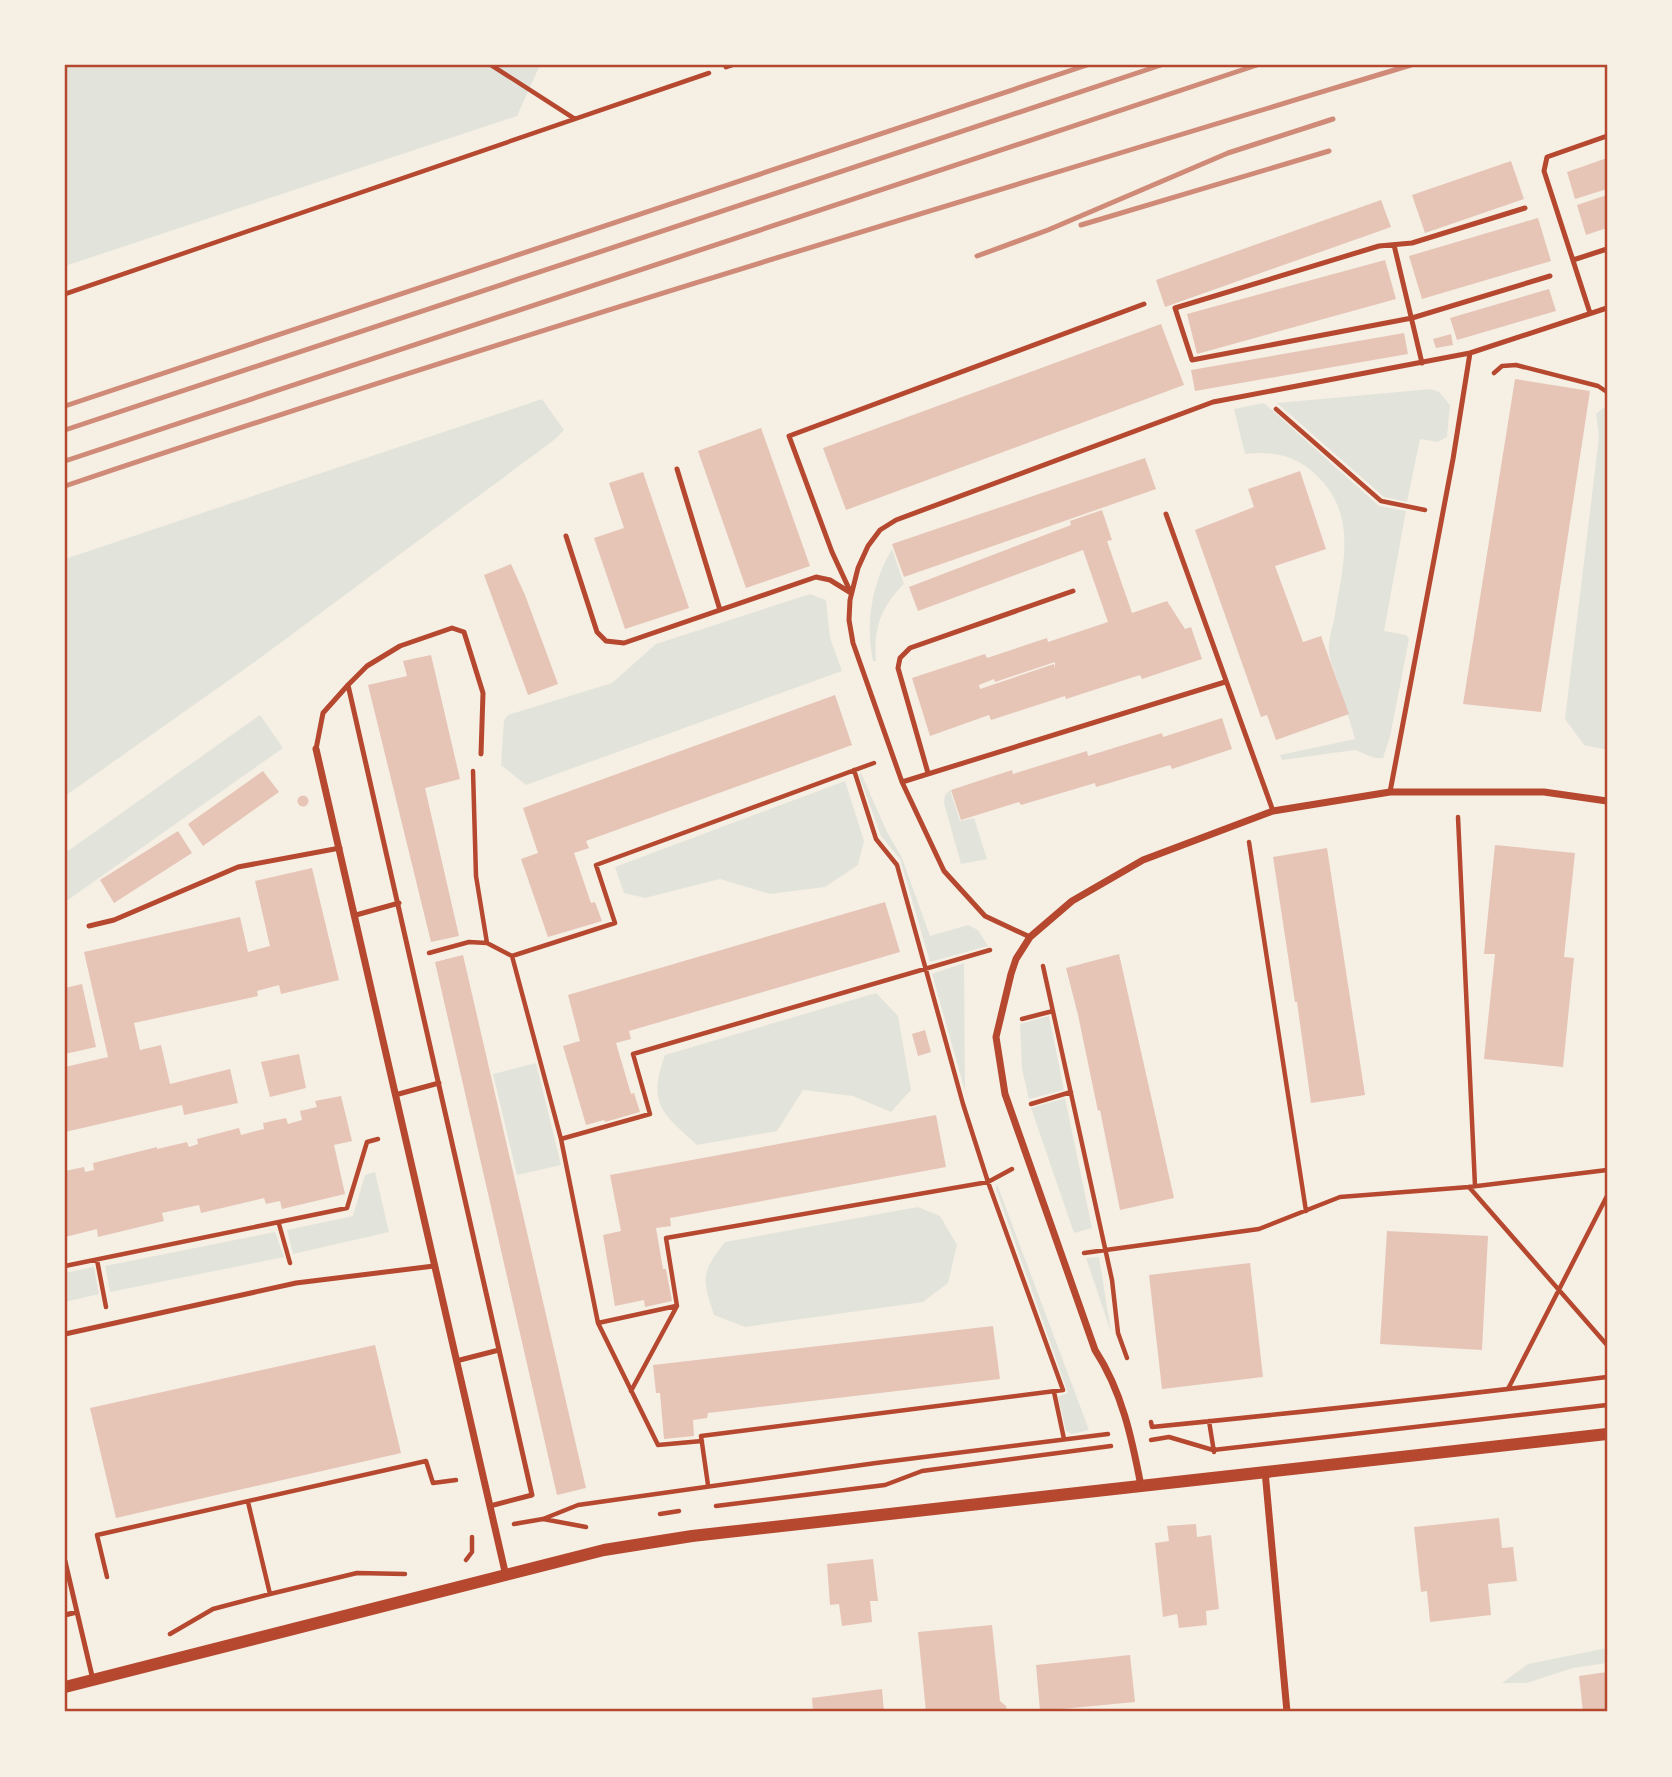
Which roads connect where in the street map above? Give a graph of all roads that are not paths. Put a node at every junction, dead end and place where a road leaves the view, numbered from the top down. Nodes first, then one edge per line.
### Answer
1 (1607, 136) edge
2 (1525, 208) dead end
3 (1394, 245) junction
4 (1607, 249) edge
5 (1573, 260) junction
6 (1550, 276) dead end
7 (1144, 304) dead end
8 (1607, 308) edge
9 (1590, 313) junction
10 (1412, 318) junction
11 (1470, 353) junction
12 (1422, 363) junction
13 (677, 469) dead end
14 (1166, 514) dead end
15 (566, 536) dead end
16 (1073, 591) dead end
17 (851, 593) junction
18 (720, 610) junction
19 (1225, 682) junction
20 (348, 685) junction
21 (316, 749) joint
22 (481, 754) road end
23 (928, 773) junction
24 (902, 782) junction
25 (1391, 792) junction
26 (1607, 801) edge
27 (1273, 811) junction
28 (340, 848) junction
29 (399, 903) junction
30 (356, 915) junction
31 (89, 926) dead end
32 (1031, 937) junction
33 (439, 1083) junction
34 (396, 1095) junction
35 (434, 1266) junction
36 (65, 1334) edge
37 (499, 1350) junction
38 (456, 1361) junction
39 (1607, 1434) edge
40 (1265, 1471) junction
41 (1141, 1486) junction
42 (490, 1506) junction
43 (65, 1561) edge
44 (507, 1577) junction
45 (77, 1612) junction
46 (65, 1615) edge
47 (93, 1680) junction
48 (65, 1687) edge
49 (1287, 1712) edge

1 - 5 lane
2 - 3 lane
3 - 10 lane
3 - 10 lane
4 - 5 lane
5 - 9 lane
6 - 10 lane
7 - 17 lane
8 - 9 lane
9 - 11 lane
10 - 12 lane
11 - 12 lane
11 - 25 lane
12 - 17 lane
13 - 18 lane
14 - 19 lane
15 - 18 lane
16 - 23 lane
17 - 18 lane
17 - 24 lane
19 - 23 lane
19 - 27 lane
20 - 21 lane
20 - 22 lane
20 - 29 lane
21 - 28 street
23 - 24 lane
24 - 32 lane
25 - 26 street
25 - 27 street
27 - 32 street
28 - 30 street
28 - 31 lane
29 - 30 lane
29 - 33 lane
30 - 34 street
32 - 41 street
33 - 34 lane
33 - 37 lane
34 - 35 street
35 - 36 lane
35 - 38 street
37 - 38 lane
37 - 42 lane
38 - 42 street
39 - 40 street
40 - 41 street
40 - 49 street
41 - 44 street
42 - 44 street
43 - 45 lane
44 - 47 street
45 - 46 lane
45 - 47 lane
47 - 48 street

